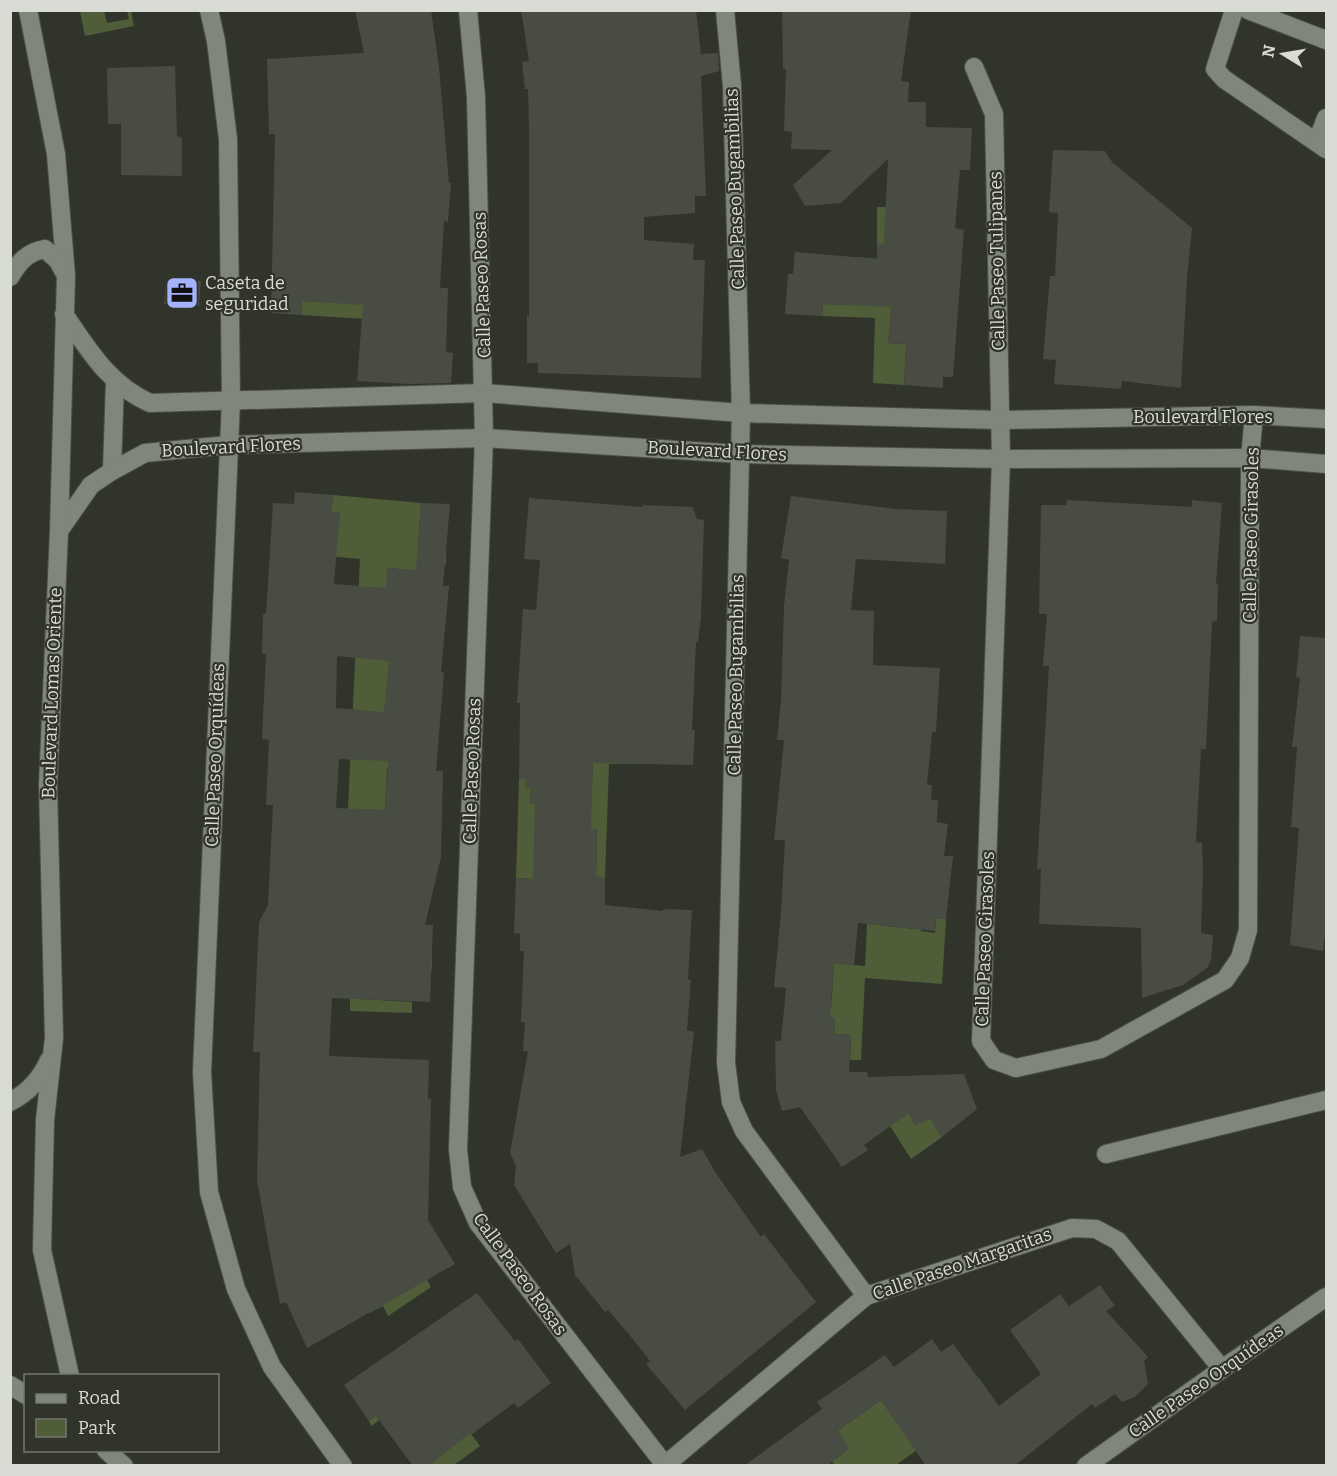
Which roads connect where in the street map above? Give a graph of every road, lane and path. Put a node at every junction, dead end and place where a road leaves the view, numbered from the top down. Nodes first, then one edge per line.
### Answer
1 (28, 10) edge
2 (209, 10) edge
3 (468, 10) edge
4 (725, 10) edge
5 (1234, 10) edge
6 (1248, 10) edge
7 (1326, 40) edge
8 (974, 67) dead end
9 (1326, 118) edge
10 (1322, 146) edge
11 (66, 276) junction
12 (10, 277) edge
13 (64, 314) junction
14 (115, 381) junction
15 (484, 393) junction
16 (231, 401) junction
17 (741, 413) junction
18 (1254, 416) junction
19 (1326, 419) edge
20 (999, 420) junction
21 (484, 438) junction
22 (228, 445) junction
23 (741, 454) junction
24 (1251, 458) junction
25 (1001, 459) junction
26 (1326, 464) edge
27 (112, 471) junction
28 (59, 531) junction
29 (54, 1038) junction
30 (1326, 1100) edge
31 (10, 1101) edge
32 (1106, 1154) dead end
33 (866, 1296) junction
34 (1326, 1297) edge
35 (1222, 1369) junction
36 (70, 1374) edge
37 (10, 1385) edge
38 (24, 1394) edge
39 (108, 1452) edge
40 (664, 1465) edge
41 (124, 1466) edge
42 (343, 1466) edge
43 (1086, 1466) edge

1 - 11 street, Boulevard Lomas Oriente
2 - 16 street, Calle Paseo Orquídeas
3 - 15 street, Calle Paseo Rosas
4 - 17 street, Calle Paseo Bugambilias
5 - 10 street
6 - 7 street
8 - 20 street, Calle Paseo Tulipanes
9 - 10 street
11 - 12 street
11 - 13 street, Boulevard Lomas Oriente
13 - 14 street, Boulevard Flores
13 - 28 street, Boulevard Lomas Oriente
14 - 16 street, Boulevard Flores
14 - 27 street
15 - 16 street, Boulevard Flores
15 - 17 street, Boulevard Flores
15 - 21 street, Calle Paseo Rosas
16 - 22 street, Calle Paseo Orquídeas
17 - 20 street, Boulevard Flores
17 - 23 street, Calle Paseo Bugambilias
18 - 19 street, Boulevard Flores
18 - 20 street, Boulevard Flores
18 - 24 street, Calle Paseo Girasoles
20 - 25 street, Calle Paseo Tulipanes
21 - 22 street, Boulevard Flores
21 - 23 street, Boulevard Flores
21 - 40 street, Calle Paseo Rosas
22 - 27 street, Boulevard Flores
22 - 42 street, Calle Paseo Orquídeas
23 - 25 street, Boulevard Flores
23 - 33 street, Calle Paseo Bugambilias
24 - 25 street, Boulevard Flores
24 - 25 street, Calle Paseo Girasoles
24 - 26 street, Boulevard Flores
27 - 28 street, Boulevard Flores
28 - 29 street, Boulevard Lomas Oriente
29 - 31 street
29 - 36 street, Boulevard Lomas Oriente
30 - 32 street
33 - 35 street, Calle Paseo Margaritas
33 - 40 street, Calle Paseo Margaritas
34 - 35 street, Calle Paseo Orquídeas
35 - 43 street, Calle Paseo Orquídeas
37 - 38 street
39 - 41 street

